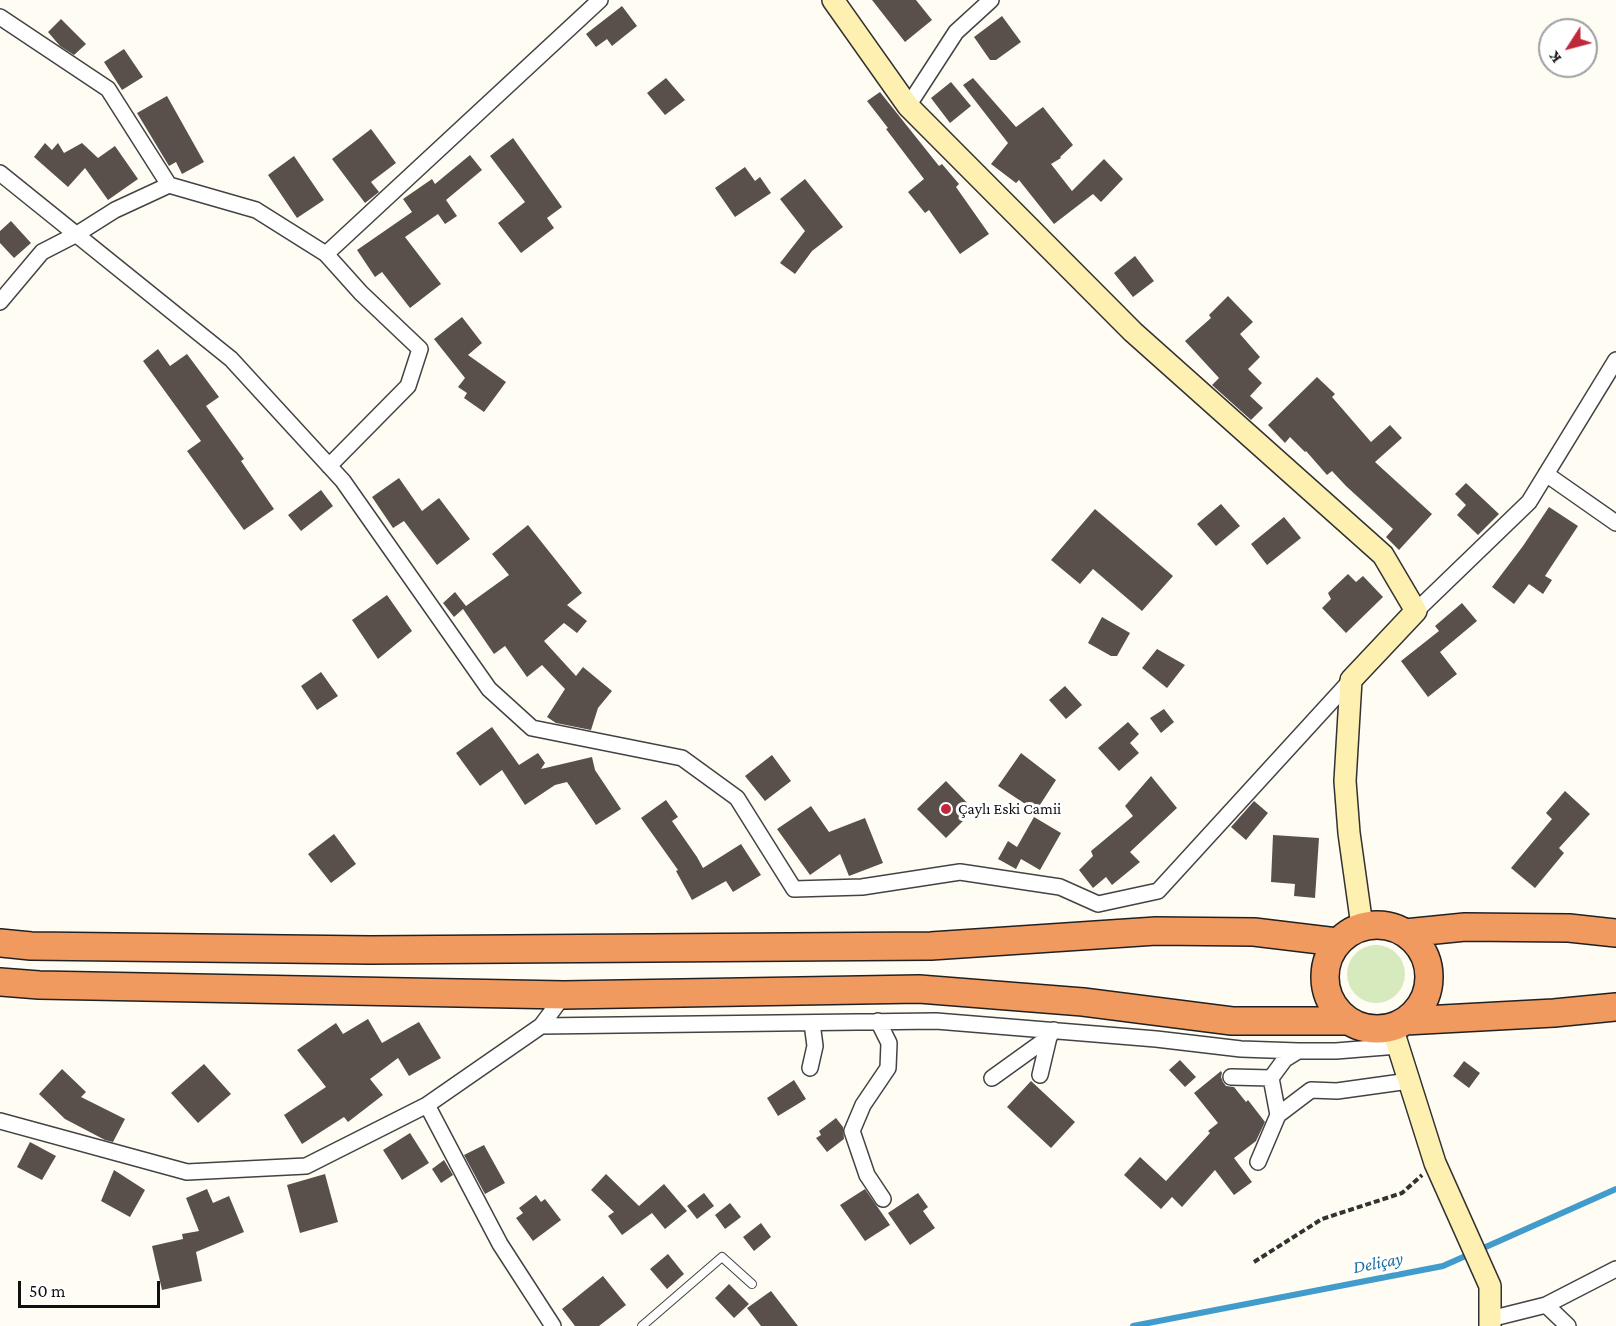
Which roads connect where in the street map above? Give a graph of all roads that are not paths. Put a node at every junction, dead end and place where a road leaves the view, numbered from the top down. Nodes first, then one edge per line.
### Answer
1 (600, 0) edge
2 (833, 0) edge
3 (991, 0) edge
4 (0, 17) edge
5 (908, 106) junction
6 (0, 173) edge
7 (169, 185) junction
8 (77, 234) junction
9 (326, 254) junction
10 (0, 302) edge
11 (1616, 360) edge
12 (329, 466) junction
13 (1546, 474) junction
14 (1616, 523) edge
15 (1416, 611) junction
16 (1351, 680) junction
17 (1362, 926) junction
18 (1405, 933) junction
19 (1616, 933) edge
20 (1337, 942) junction
21 (0, 943) edge
22 (0, 982) edge
23 (564, 994) junction
24 (1616, 1008) edge
25 (878, 1021) junction
26 (1348, 1021) junction
27 (812, 1023) junction
28 (541, 1026) junction
29 (1398, 1031) junction
30 (1052, 1034) junction
31 (1298, 1051) junction
32 (810, 1068) dead end
33 (1040, 1075) dead end
34 (1232, 1077) dead end
35 (992, 1078) dead end
36 (1271, 1078) junction
37 (1409, 1081) junction
38 (427, 1106) junction
39 (1278, 1115) junction
40 (0, 1121) edge
41 (1258, 1162) dead end
42 (883, 1199) dead end
43 (1616, 1269) edge
44 (752, 1284) dead end
45 (1546, 1305) junction
46 (1490, 1323) edge
47 (553, 1326) edge
48 (642, 1326) edge
49 (1568, 1326) edge

1 - 9 street
2 - 5 street
3 - 5 street
4 - 7 street
5 - 15 street
6 - 8 street
7 - 8 street
7 - 9 street
8 - 10 street
8 - 12 street
9 - 12 street
11 - 13 street
12 - 16 street
13 - 14 street
13 - 15 street
15 - 16 street
16 - 17 street
17 - 18 highway
17 - 20 highway
18 - 19 highway
18 - 29 highway
20 - 21 highway
20 - 26 highway
22 - 23 highway
23 - 26 highway
23 - 28 street
24 - 29 highway
25 - 27 street
25 - 30 street
25 - 42 street
26 - 29 highway
27 - 28 street
27 - 32 street
28 - 38 street
29 - 31 street
29 - 37 street
30 - 31 street
30 - 33 street
30 - 35 street
31 - 36 street
34 - 36 street
36 - 39 street
37 - 39 street
37 - 46 street
38 - 40 street
38 - 47 street
39 - 41 street
43 - 45 street
44 - 48 lane
45 - 46 street
45 - 49 street

